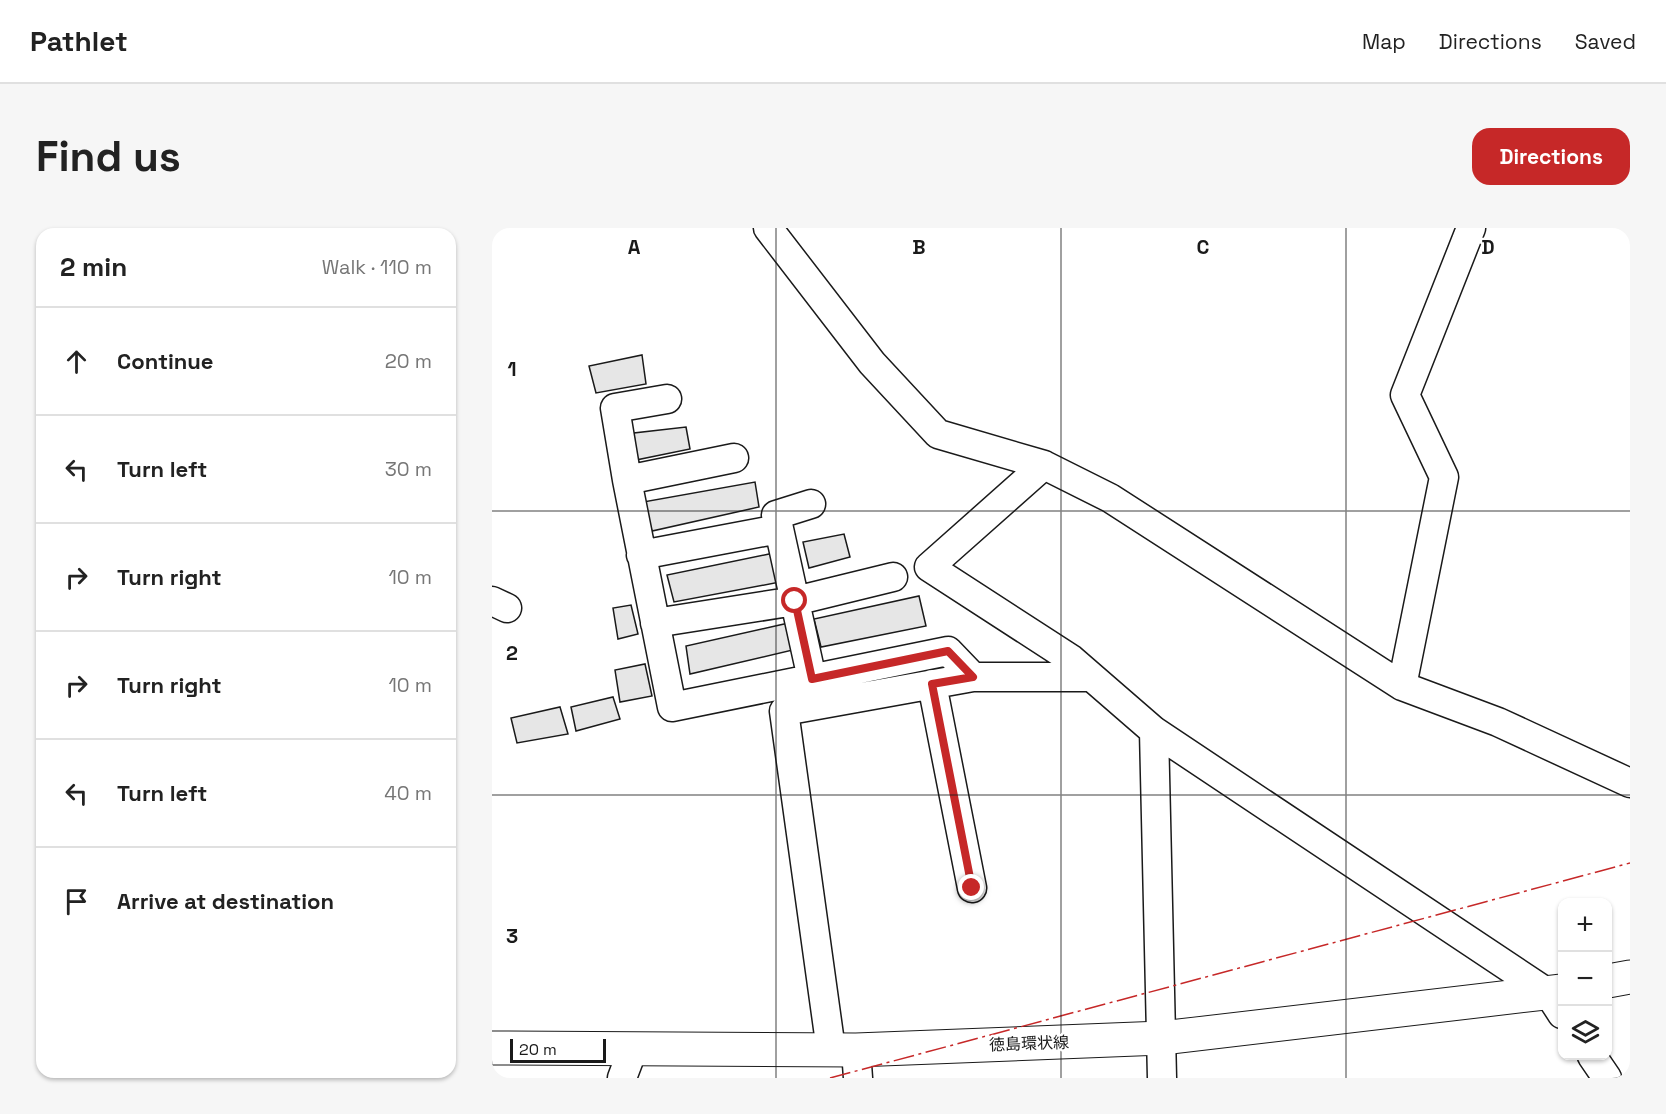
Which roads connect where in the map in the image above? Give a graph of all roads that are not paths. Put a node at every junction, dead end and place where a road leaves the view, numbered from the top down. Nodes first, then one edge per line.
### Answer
1 (768, 228) edge
2 (1471, 228) edge
3 (667, 399) dead end
4 (734, 458) dead end
5 (1044, 465) junction
6 (627, 480) junction
7 (811, 504) dead end
8 (779, 529) junction
9 (641, 555) junction
10 (893, 577) dead end
11 (795, 601) junction
12 (655, 624) junction
13 (973, 677) junction
14 (1091, 677) junction
15 (812, 679) junction
16 (932, 684) junction
17 (1402, 686) junction
18 (1155, 731) junction
19 (1630, 783) edge
20 (972, 888) dead end
21 (1630, 977) edge
22 (1612, 980) edge
23 (1558, 1000) edge
24 (1162, 1038) junction
25 (492, 1048) edge
26 (849, 1059) edge
27 (1595, 1060) edge
28 (628, 1064) edge
29 (1162, 1078) edge
30 (1607, 1078) edge

1 - 5 street
2 - 17 street
3 - 6 street
4 - 6 street
5 - 14 street
5 - 17 street
6 - 9 street
7 - 8 street
8 - 9 street
8 - 11 street
9 - 12 street
10 - 11 street
11 - 12 street
11 - 15 street
12 - 15 street
13 - 14 street
13 - 15 street
13 - 16 street
14 - 18 street
16 - 20 street
16 - 26 street
17 - 19 street
18 - 23 street
18 - 24 street
21 - 22 main road
23 - 24 main road, 徳島環状線
24 - 26 main road, 徳島環状線
24 - 29 street
25 - 28 main road, 徳島環状線
26 - 28 main road, 徳島環状線
27 - 30 street

